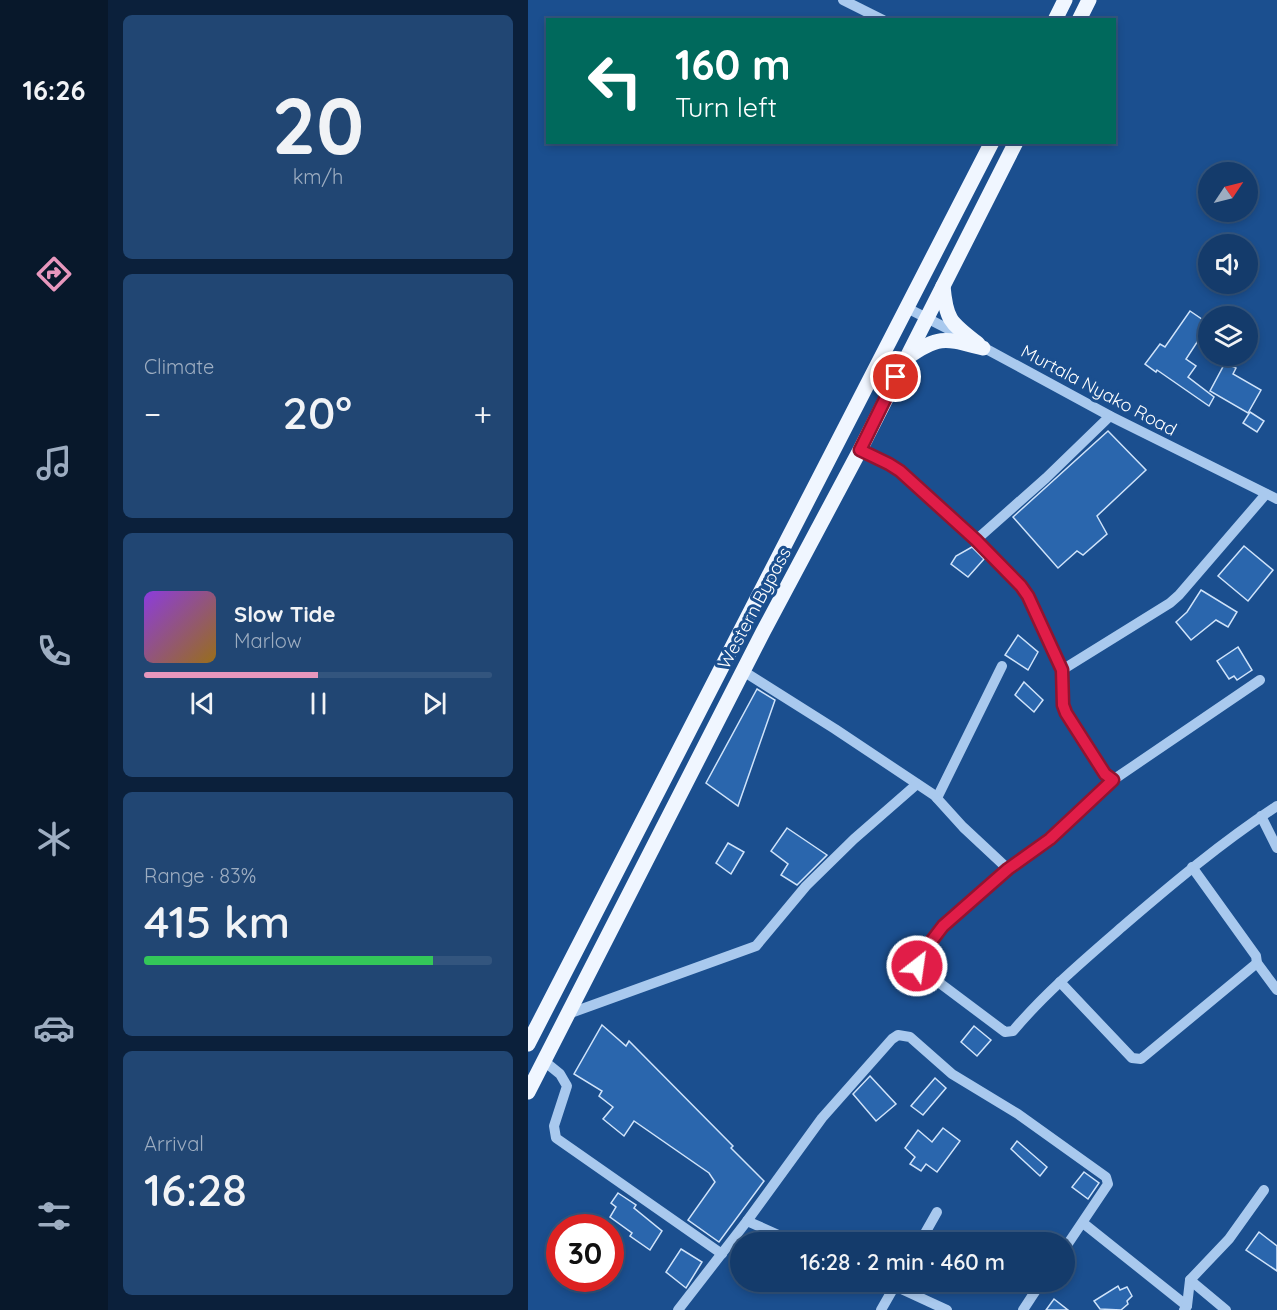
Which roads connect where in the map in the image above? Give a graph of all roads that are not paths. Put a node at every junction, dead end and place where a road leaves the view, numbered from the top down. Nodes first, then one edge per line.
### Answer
1 (843, 0) edge
2 (1065, 0) edge
3 (1089, 0) edge
4 (879, 18) edge
5 (1056, 18) edge
6 (1080, 18) edge
7 (991, 144) edge
8 (1015, 144) edge
9 (943, 285) junction
10 (907, 308) junction
11 (926, 317) junction
12 (983, 348) junction
13 (905, 359) junction
14 (1110, 416) junction
15 (860, 450) junction
16 (1266, 494) junction
17 (1277, 500) edge
18 (976, 540) junction
19 (1002, 666) dead end
20 (1062, 670) junction
21 (743, 671) junction
22 (1260, 680) dead end
23 (1113, 780) junction
24 (917, 784) junction
25 (937, 798) junction
26 (1277, 806) edge
27 (1262, 816) junction
28 (1277, 848) edge
29 (1191, 867) junction
30 (1008, 869) junction
31 (1257, 963) junction
32 (1060, 982) junction
33 (1277, 990) edge
34 (568, 1014) junction
35 (528, 1044) edge
36 (544, 1061) junction
37 (528, 1092) edge
38 (1264, 1190) dead end
39 (937, 1212) dead end
40 (747, 1221) junction
41 (1083, 1223) junction
42 (772, 1232) edge
43 (926, 1232) edge
44 (1075, 1234) edge
45 (722, 1254) junction
46 (1190, 1281) junction
47 (892, 1292) edge
48 (914, 1292) edge
49 (1035, 1292) edge
50 (1185, 1308) edge
51 (678, 1310) edge
52 (881, 1310) edge
53 (947, 1310) edge
54 (1023, 1310) edge
55 (1226, 1310) edge

1 - 4 street
2 - 5 main road
3 - 6 main road
7 - 10 main road, Western Bypass
8 - 9 main road, Western Bypass
9 - 11 main road, Western Bypass
9 - 12 main road
10 - 11 street, Murtala Nyako Road
10 - 35 main road, Western Bypass
11 - 12 street, Murtala Nyako Road
11 - 13 main road, Western Bypass
12 - 13 main road
12 - 14 street, Murtala Nyako Road
13 - 15 main road, Western Bypass
14 - 16 street, Murtala Nyako Road
14 - 18 street
15 - 18 street
15 - 21 main road, Western Bypass
16 - 17 street, Murtala Nyako Road
16 - 20 street
18 - 20 street
19 - 25 street
20 - 23 street
21 - 24 street
21 - 34 main road, Western Bypass
22 - 23 street
23 - 30 street
24 - 25 street
24 - 34 street
25 - 30 street
26 - 27 street
27 - 28 street
27 - 29 street
29 - 31 street
29 - 32 street
30 - 32 street
31 - 32 street
31 - 33 street
34 - 36 main road, Western Bypass
36 - 37 main road, Western Bypass
36 - 45 street
38 - 46 street
39 - 43 street
40 - 41 street
40 - 42 street
40 - 45 street
41 - 44 street
41 - 50 street
45 - 51 street
46 - 50 street
46 - 55 street
47 - 52 street
48 - 53 street
49 - 54 street

